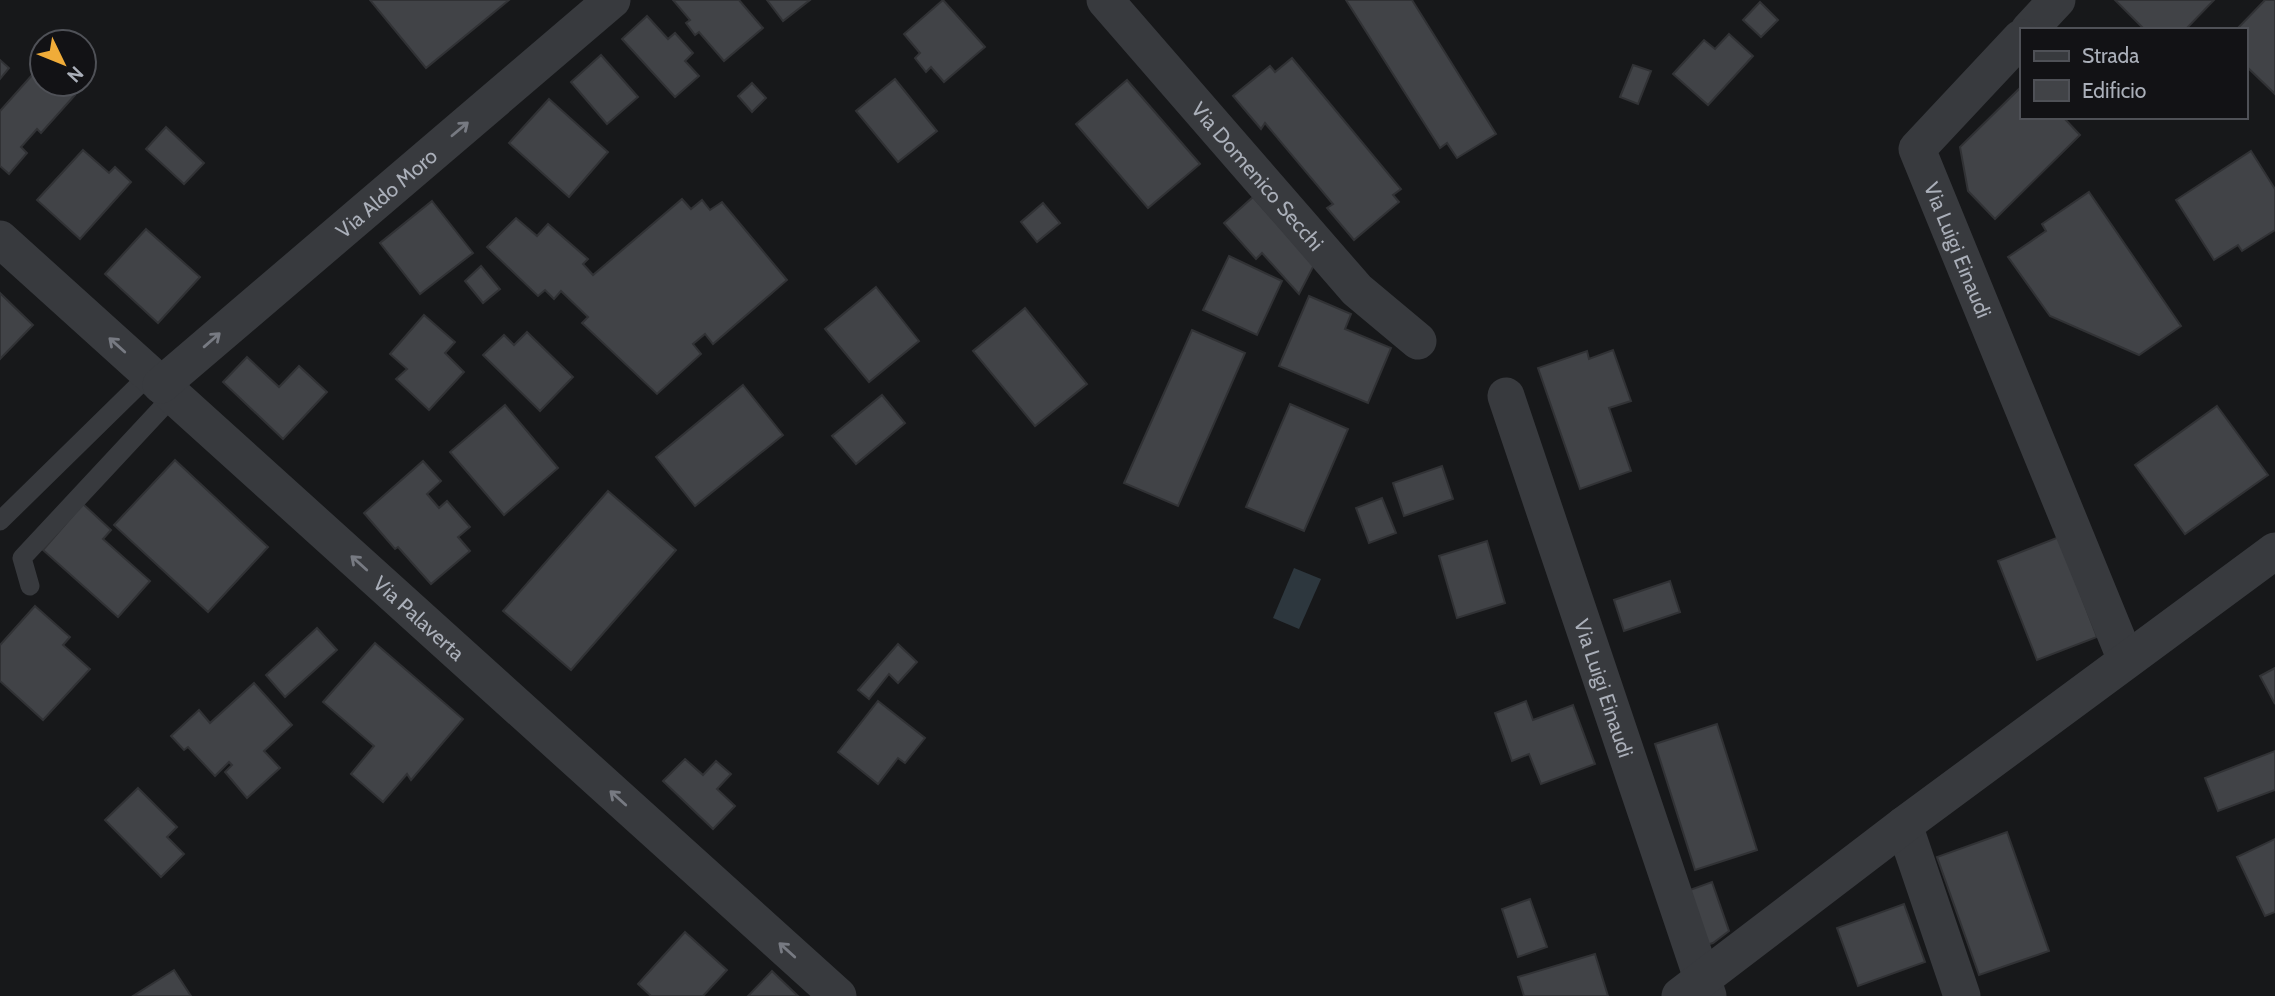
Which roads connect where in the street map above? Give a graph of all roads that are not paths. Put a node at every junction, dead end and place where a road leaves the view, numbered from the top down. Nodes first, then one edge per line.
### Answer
1 (612, 0) edge
2 (1105, 0) edge
3 (2020, 43) edge
4 (0, 239) edge
5 (1418, 341) dead end
6 (161, 385) junction
7 (1506, 396) dead end
8 (0, 521) edge
9 (2275, 551) edge
10 (30, 586) dead end
11 (2126, 660) junction
12 (1903, 825) junction
13 (1697, 990) edge
14 (838, 996) edge
15 (1962, 996) edge

6 -> 1 street, Via Aldo Moro
2 - 5 street, Via Domenico Secchi
3 - 11 street, Via Luigi Einaudi
6 -> 4 street, Via Palaverta
6 - 8 lane
6 - 10 lane
14 -> 6 street, Via Palaverta
7 - 13 street, Via Luigi Einaudi
9 - 11 street, Via Luigi Einaudi
11 - 12 street, Via Luigi Einaudi
12 - 13 street, Via Luigi Einaudi
12 - 15 street

